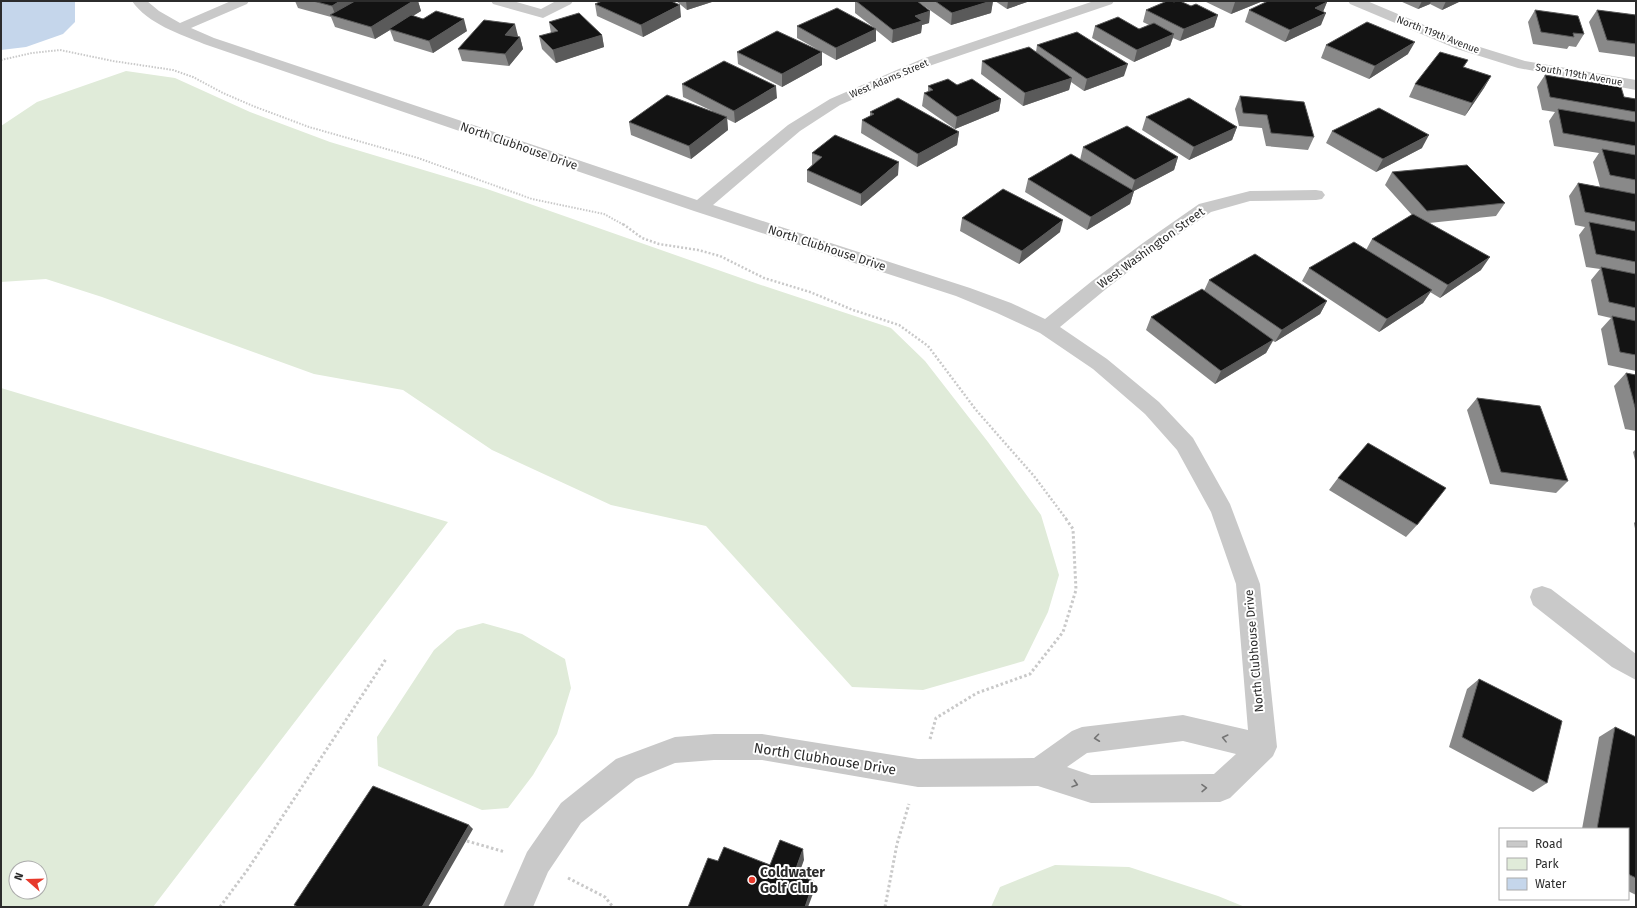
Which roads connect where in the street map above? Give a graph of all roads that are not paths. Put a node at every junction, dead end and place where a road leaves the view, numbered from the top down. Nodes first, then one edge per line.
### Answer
1 (139, 1) edge
2 (242, 1) edge
3 (498, 1) edge
4 (566, 1) edge
5 (1107, 1) edge
6 (1355, 1) edge
7 (178, 29) junction
8 (1523, 65) joint
9 (1636, 85) edge
10 (1316, 195) dead end
11 (700, 207) junction
12 (1047, 328) junction
13 (1542, 597) dead end
14 (1636, 668) edge
15 (1263, 747) junction
16 (1038, 772) junction
17 (518, 907) edge

1 - 7 street, North Clubhouse Drive
2 - 7 street
3 - 4 street
5 - 11 street, West Adams Street
6 - 8 street, North 119th Avenue
7 - 11 street, North Clubhouse Drive
8 - 9 street, South 119th Avenue
10 - 12 street, West Washington Street
11 - 12 street, North Clubhouse Drive
12 - 15 street, North Clubhouse Drive
13 - 14 street
15 -> 16 street
16 -> 15 street, North Clubhouse Drive
16 - 17 street, North Clubhouse Drive

